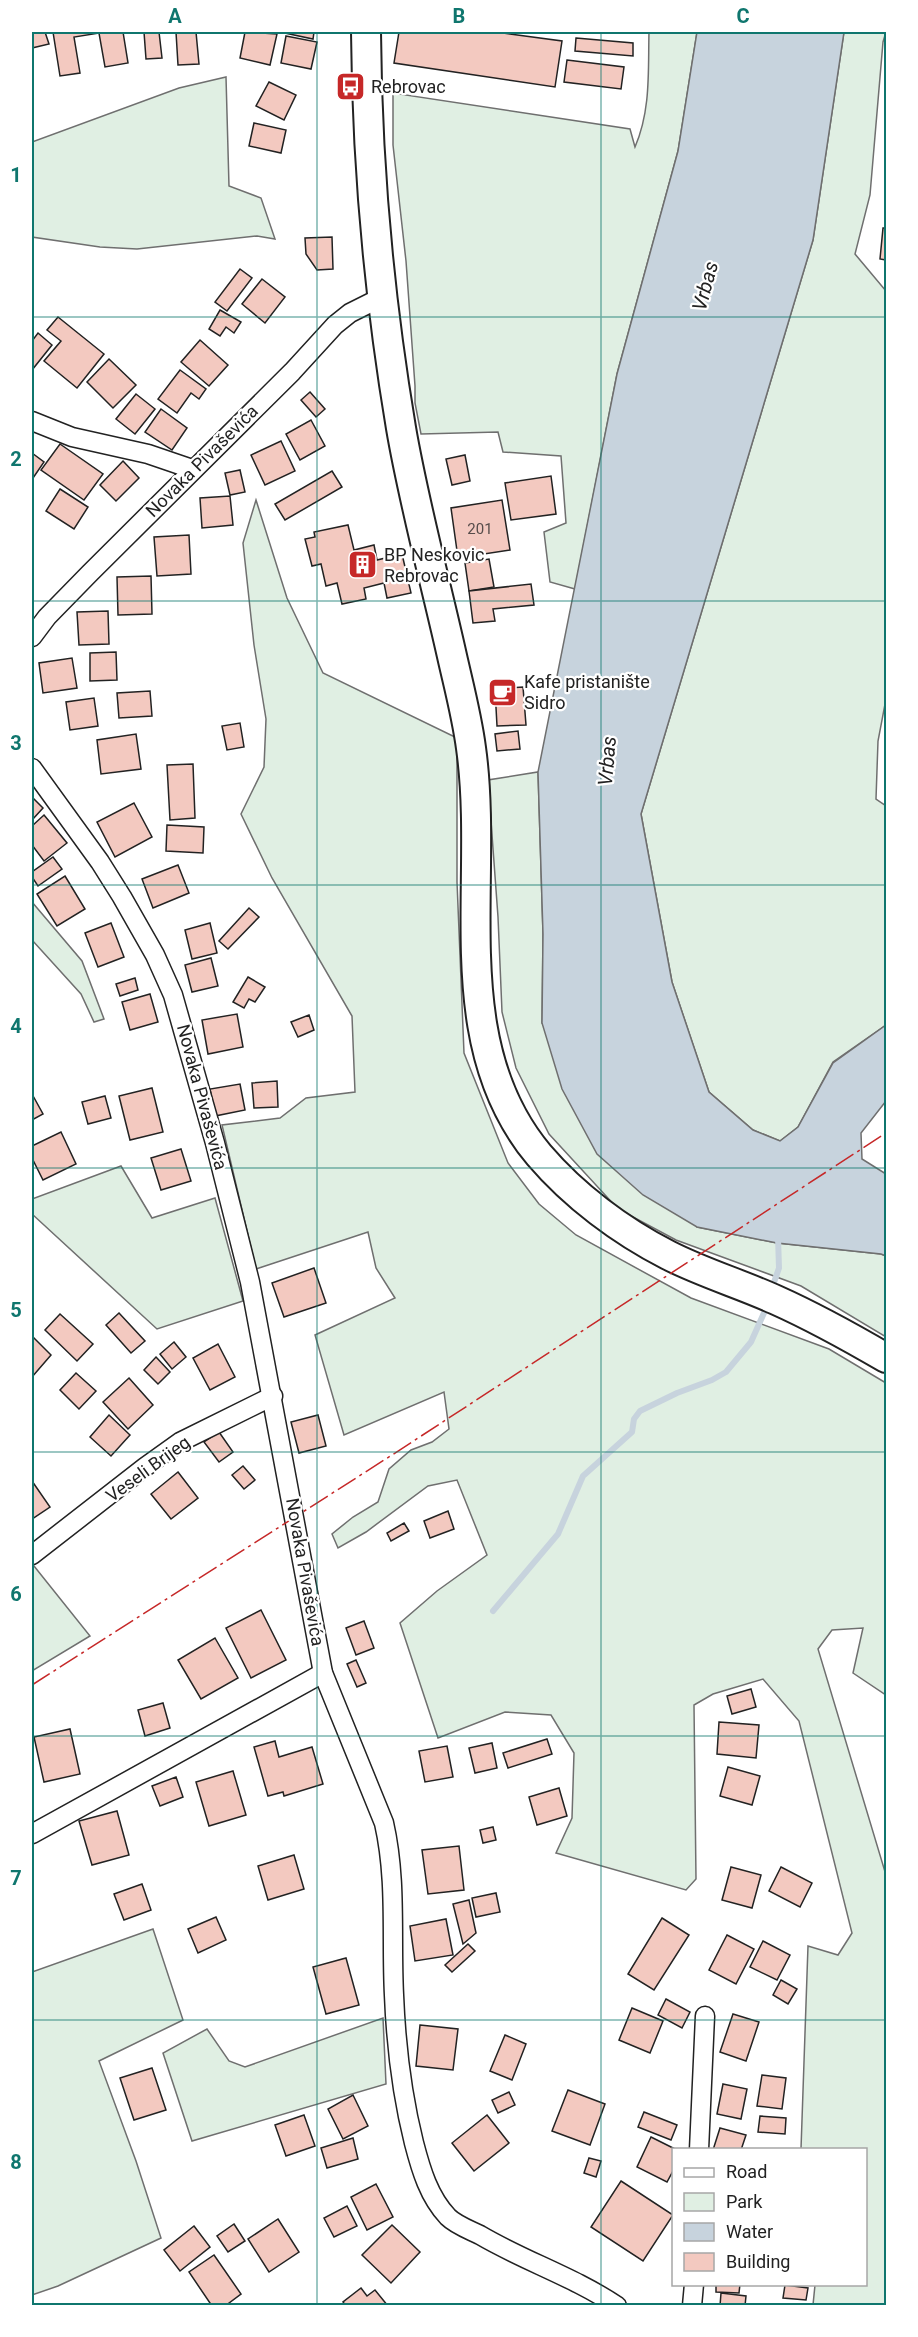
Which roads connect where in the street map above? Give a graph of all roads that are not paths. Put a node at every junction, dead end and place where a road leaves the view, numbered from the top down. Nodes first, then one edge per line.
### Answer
1 (366, 32) edge
2 (382, 297) junction
3 (32, 421) edge
4 (192, 470) junction
5 (32, 637) edge
6 (32, 768) edge
7 (886, 1358) edge
8 (273, 1396) junction
9 (32, 1555) edge
10 (323, 1673) junction
11 (32, 1834) edge
12 (705, 2016) dead end
13 (699, 2148) edge
14 (694, 2286) edge
15 (617, 2306) edge
16 (692, 2306) edge

1 - 2 main road
2 - 4 street, Novaka Pivaševića
2 - 7 main road
3 - 4 street
4 - 5 street, Novaka Pivaševića
6 - 8 street, Novaka Pivaševića
8 - 9 street, Veseli Brijeg
8 - 10 street, Novaka Pivaševića
10 - 11 street
10 - 15 street, Novaka Pivaševića
12 - 13 street
14 - 16 street

